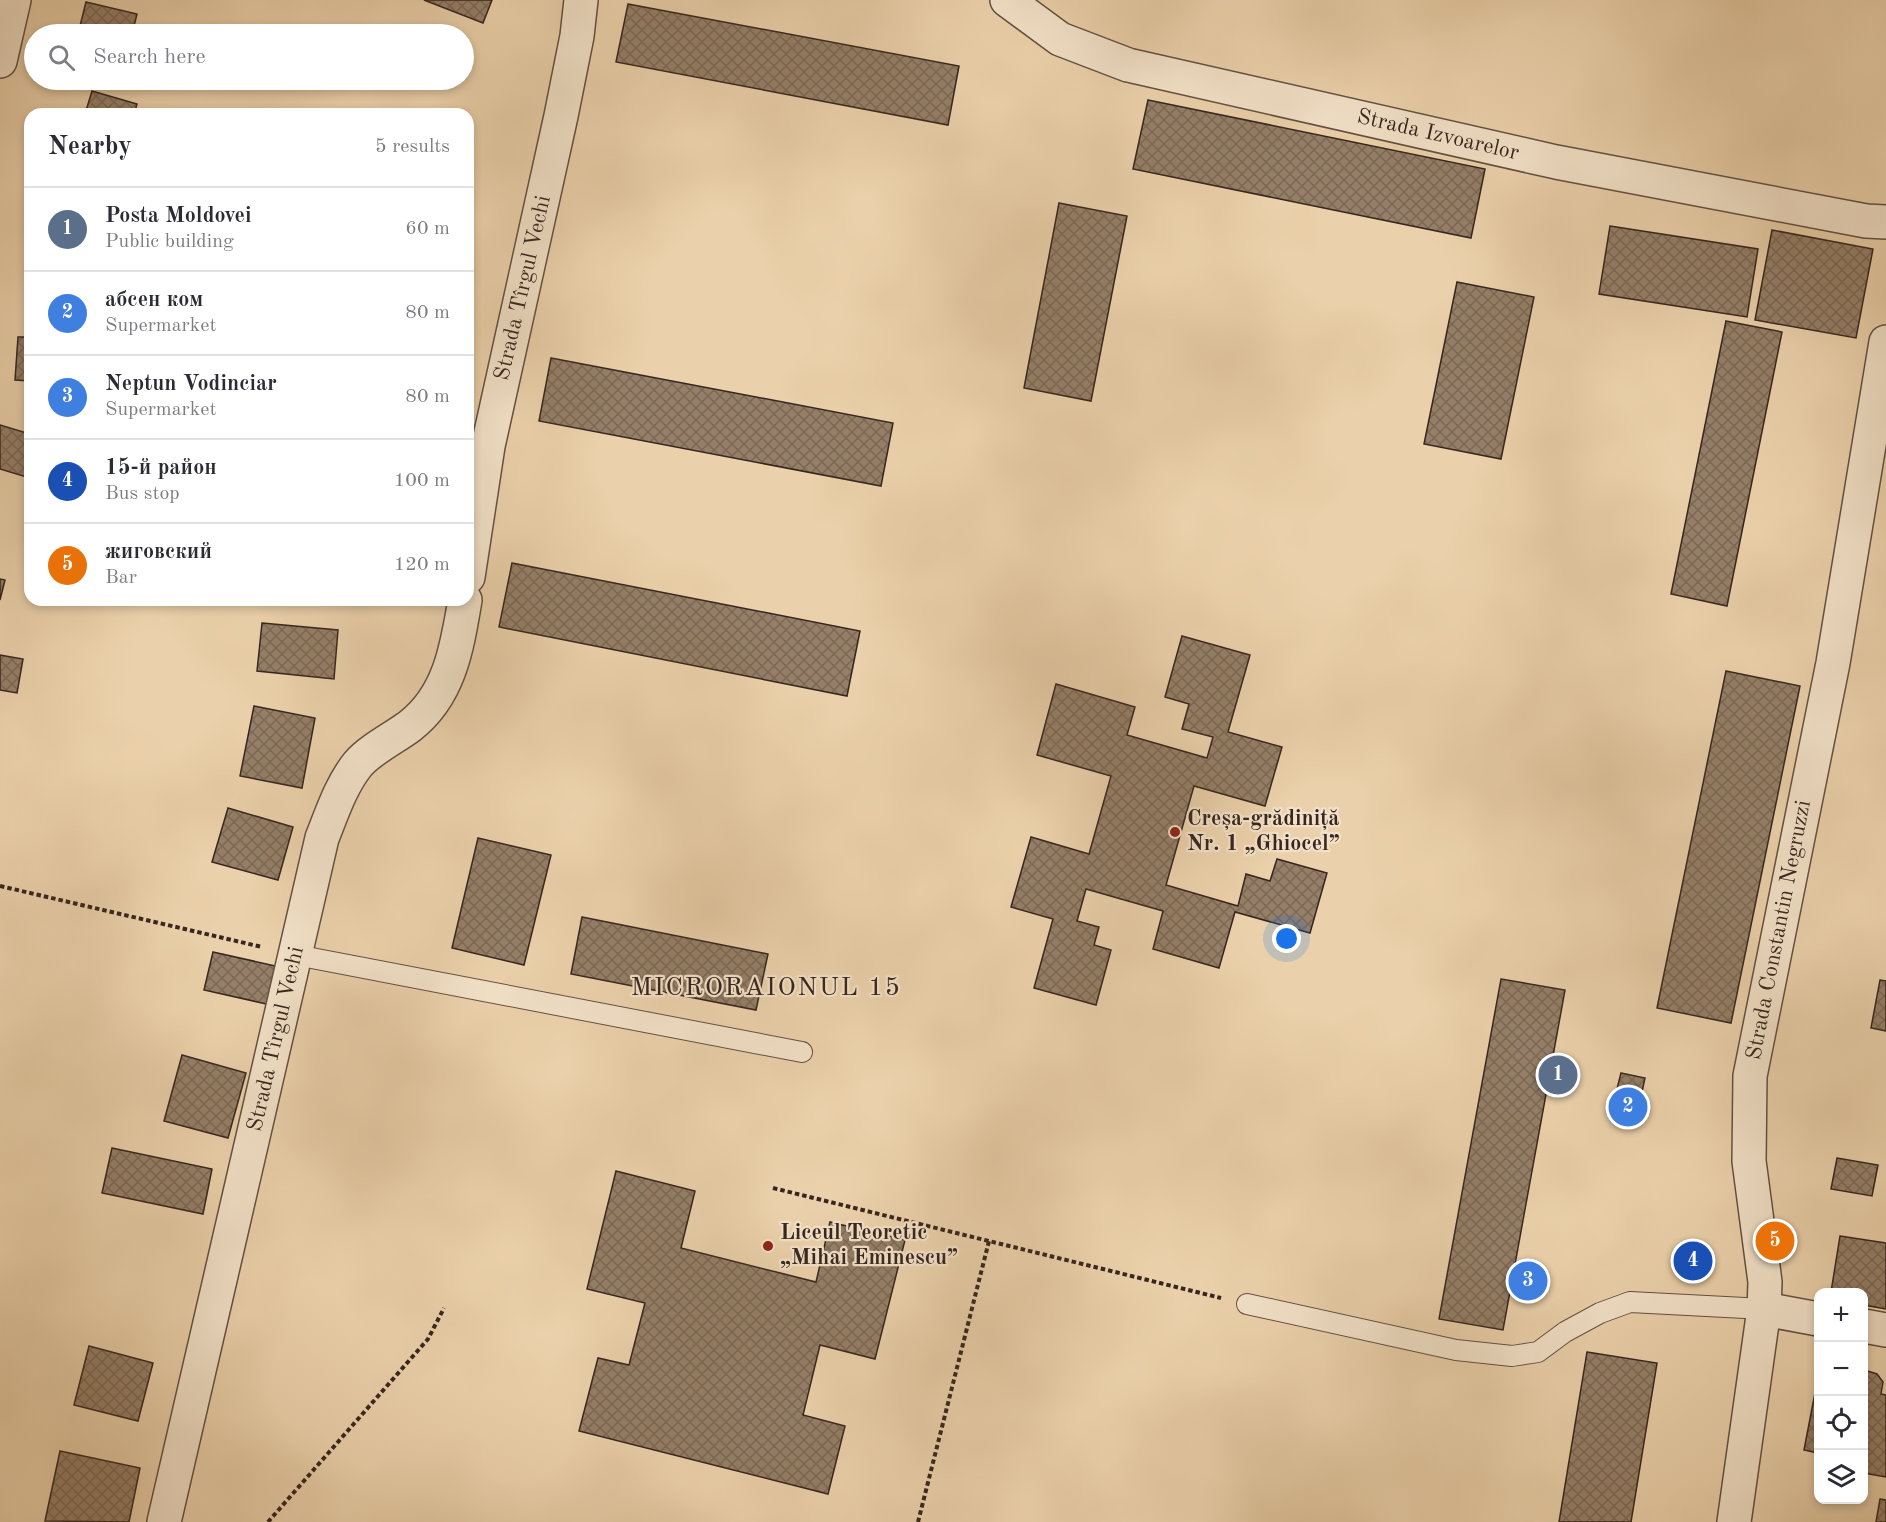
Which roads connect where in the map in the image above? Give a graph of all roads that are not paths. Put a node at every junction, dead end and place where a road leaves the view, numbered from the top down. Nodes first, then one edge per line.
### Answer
1 (14, 0) edge
2 (581, 0) edge
3 (1007, 0) edge
4 (0, 61) edge
5 (1886, 222) edge
6 (1886, 342) edge
7 (474, 538) edge
8 (464, 606) edge
9 (296, 955) junction
10 (802, 1052) dead end
11 (1246, 1304) road end
12 (1764, 1309) junction
13 (1814, 1318) edge
14 (1868, 1327) edge
15 (1886, 1330) edge
16 (164, 1522) edge
17 (1734, 1522) edge

1 - 4 street
2 - 7 street, Strada Tîrgul Vechi
3 - 5 street, Strada Izvoarelor
6 - 12 street, Strada Constantin Negruzzi
8 - 9 street, Strada Tîrgul Vechi
9 - 10 lane
9 - 16 street, Strada Tîrgul Vechi
11 - 12 lane
12 - 13 street
12 - 17 street, Strada Constantin Negruzzi
14 - 15 street

